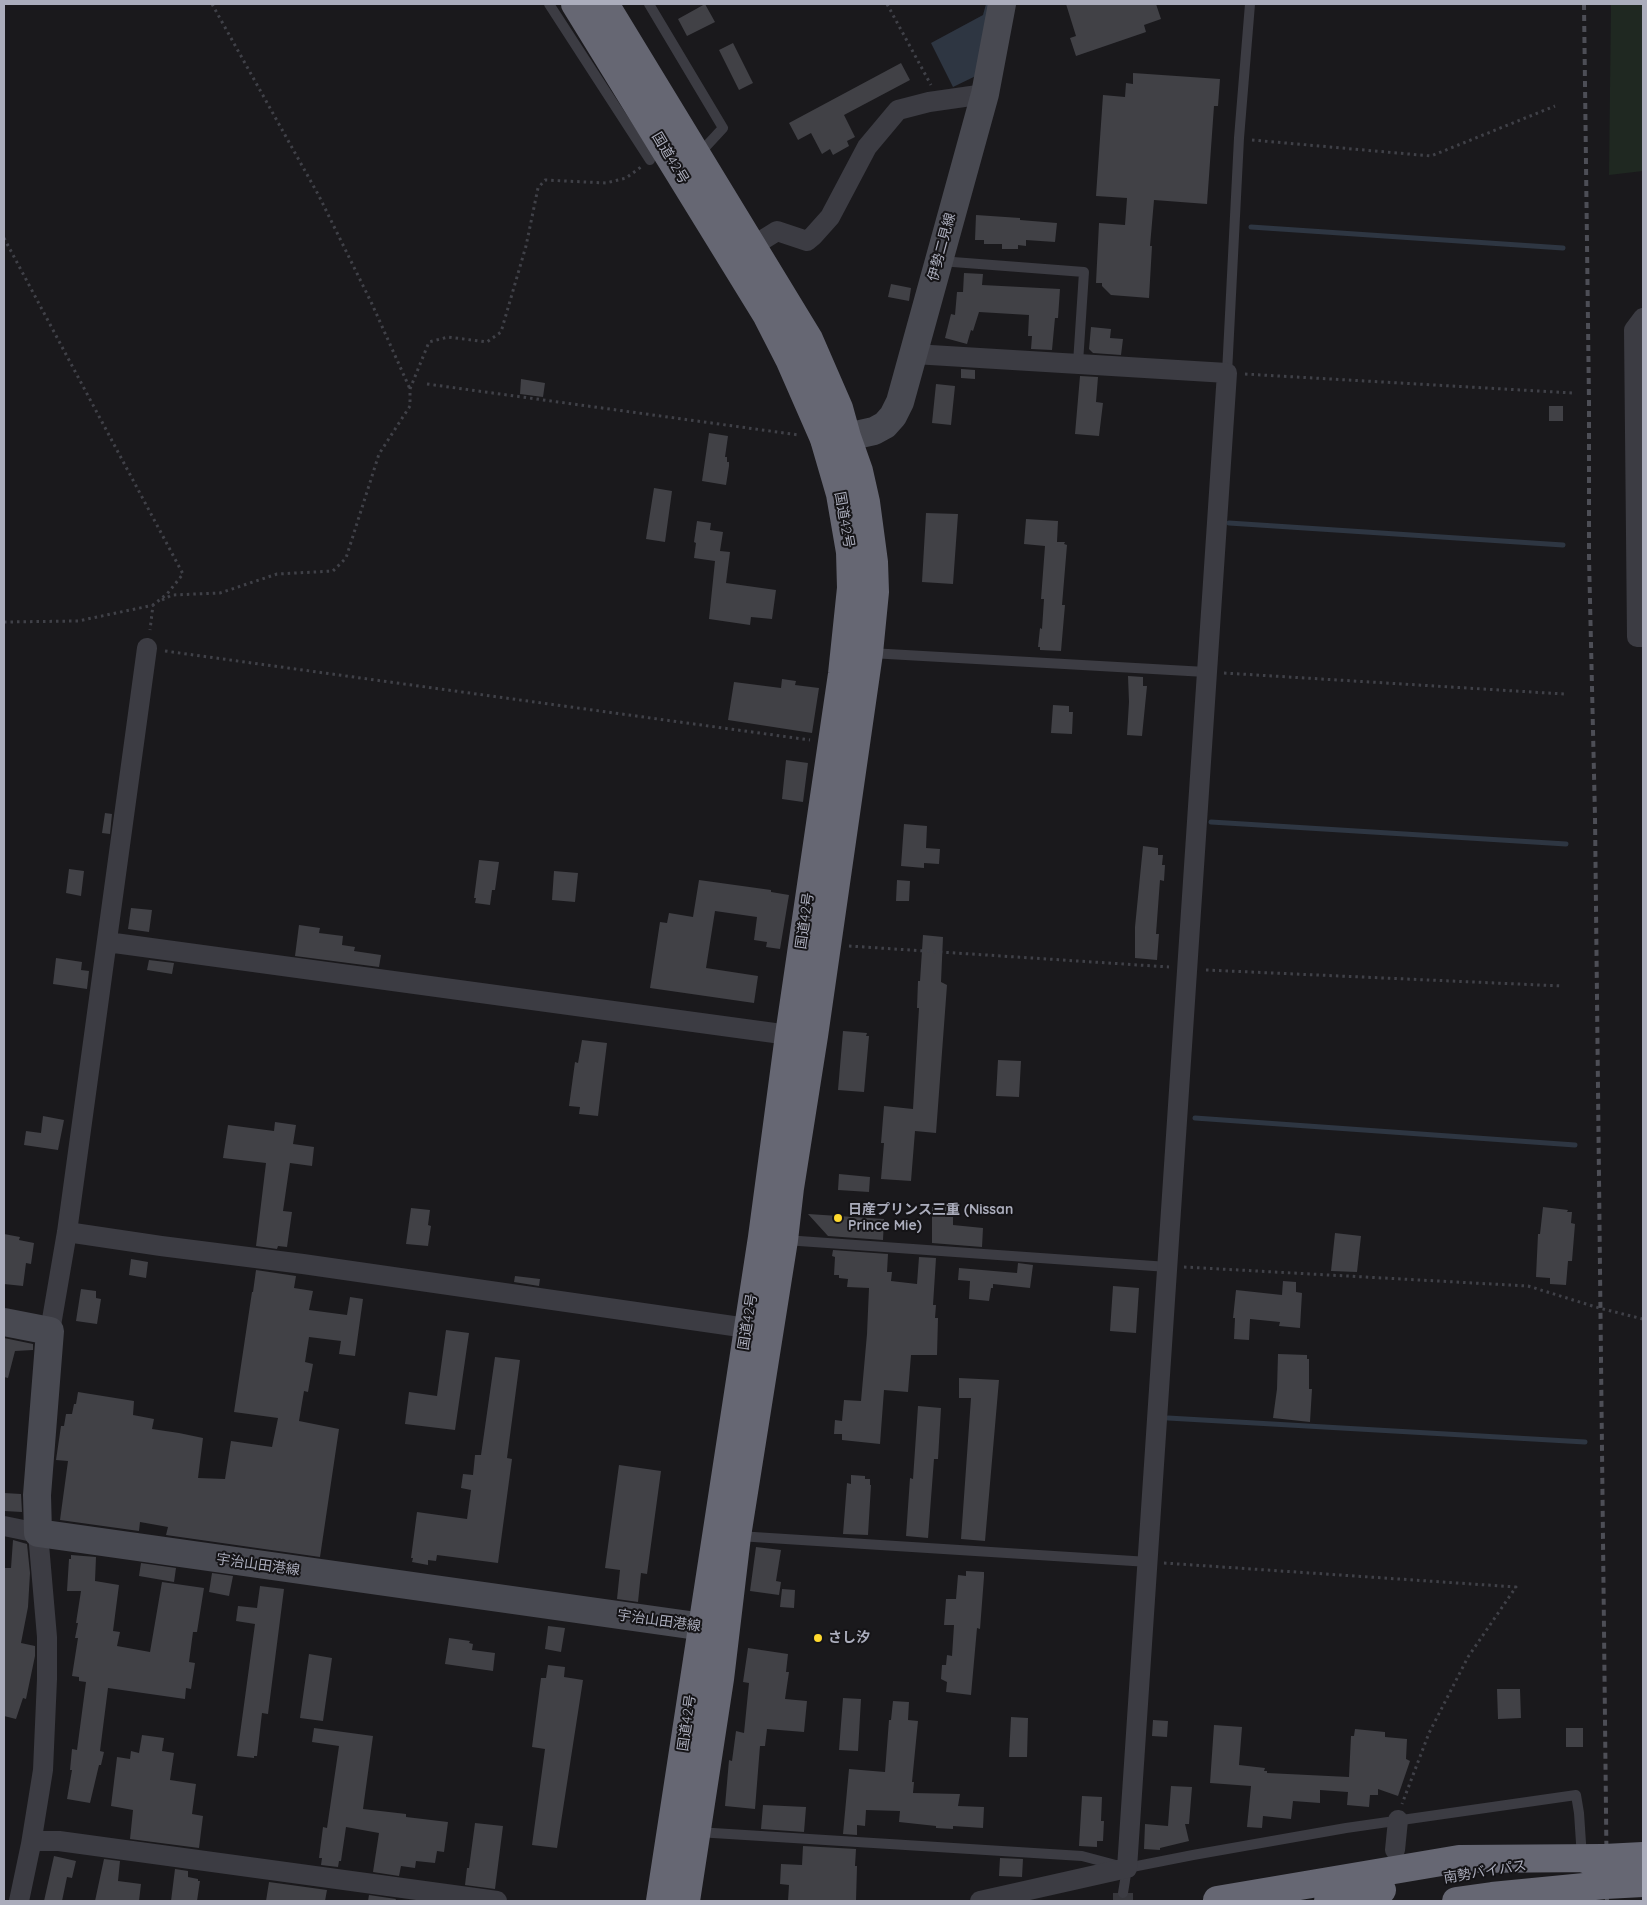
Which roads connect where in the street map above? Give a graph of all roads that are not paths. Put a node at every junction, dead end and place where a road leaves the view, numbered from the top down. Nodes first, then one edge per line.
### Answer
1 (549, 4) edge
2 (575, 4) edge
3 (604, 4) edge
4 (649, 4) edge
5 (1002, 4) edge
6 (1250, 4) edge
7 (985, 94) junction
8 (698, 155) junction
9 (650, 160) road end
10 (753, 246) junction
11 (938, 261) junction
12 (1643, 318) edge
13 (914, 354) junction
14 (1078, 363) junction
15 (1227, 373) junction
16 (835, 438) junction
17 (1643, 636) edge
18 (147, 648) road end
19 (869, 653) junction
20 (1206, 672) junction
21 (107, 942) junction
22 (789, 1035) junction
23 (67, 1232) junction
24 (773, 1239) junction
25 (1168, 1267) junction
26 (4, 1322) edge
27 (747, 1328) junction
28 (50, 1332) junction
29 (4, 1526) edge
30 (38, 1534) junction
31 (737, 1536) junction
32 (1149, 1562) junction
33 (713, 1629) junction
34 (1398, 1820) junction
35 (696, 1832) junction
36 (31, 1844) junction
37 (1395, 1850) dead end
38 (1643, 1856) edge
39 (1603, 1858) junction
40 (1127, 1868) junction
41 (1643, 1883) edge
42 (1123, 1893) tunnel mouth
43 (1594, 1893) edge
44 (19, 1901) edge
45 (497, 1901) edge
46 (660, 1901) edge
47 (686, 1901) edge
48 (980, 1901) edge
49 (1214, 1901) edge
50 (1328, 1901) edge
51 (1456, 1901) edge
52 (1538, 1901) edge

1 - 9 lane
2 - 16 highway, 国道42号
3 - 8 highway, 国道42号
4 - 8 lane
5 - 7 main road, 伊勢二見線
6 - 15 lane
7 - 10 street
7 - 11 main road, 伊勢二見線
8 - 10 highway, 国道42号
10 - 16 highway, 国道42号
11 - 13 main road, 伊勢二見線
11 - 14 lane
12 - 17 street
13 - 14 street
13 - 16 main road, 伊勢二見線
14 - 15 street
15 - 20 street
16 - 19 highway, 国道42号
16 - 22 highway, 国道42号
18 - 21 street
19 - 20 lane
19 - 24 highway, 国道42号
20 - 25 street
21 - 22 street
21 - 23 street
22 - 24 highway, 国道42号
23 - 27 street
23 - 28 street
24 - 25 lane
24 - 27 highway, 国道42号
24 - 31 highway, 国道42号
25 - 32 street
26 - 28 main road
27 - 33 highway, 国道42号
28 - 30 main road
29 - 30 street
30 - 33 main road, 宇治山田港線
30 - 36 street
31 - 32 lane
31 - 33 highway, 国道42号
32 - 40 street
33 - 35 highway, 国道42号
33 - 46 highway, 国道42号
34 - 37 street
34 - 40 lane
34 - 43 lane
35 - 40 lane
35 - 47 highway, 国道42号
36 - 44 street
36 - 45 street
38 - 39 highway, 南勢バイパス, bridge
39 - 49 highway, bridge
39 - 50 highway, 南勢バイパス, bridge
40 - 42 lane
40 - 48 street
41 - 43 highway, 南勢バイパス, bridge
43 - 51 highway, 南勢バイパス, bridge
43 - 52 highway, bridge

